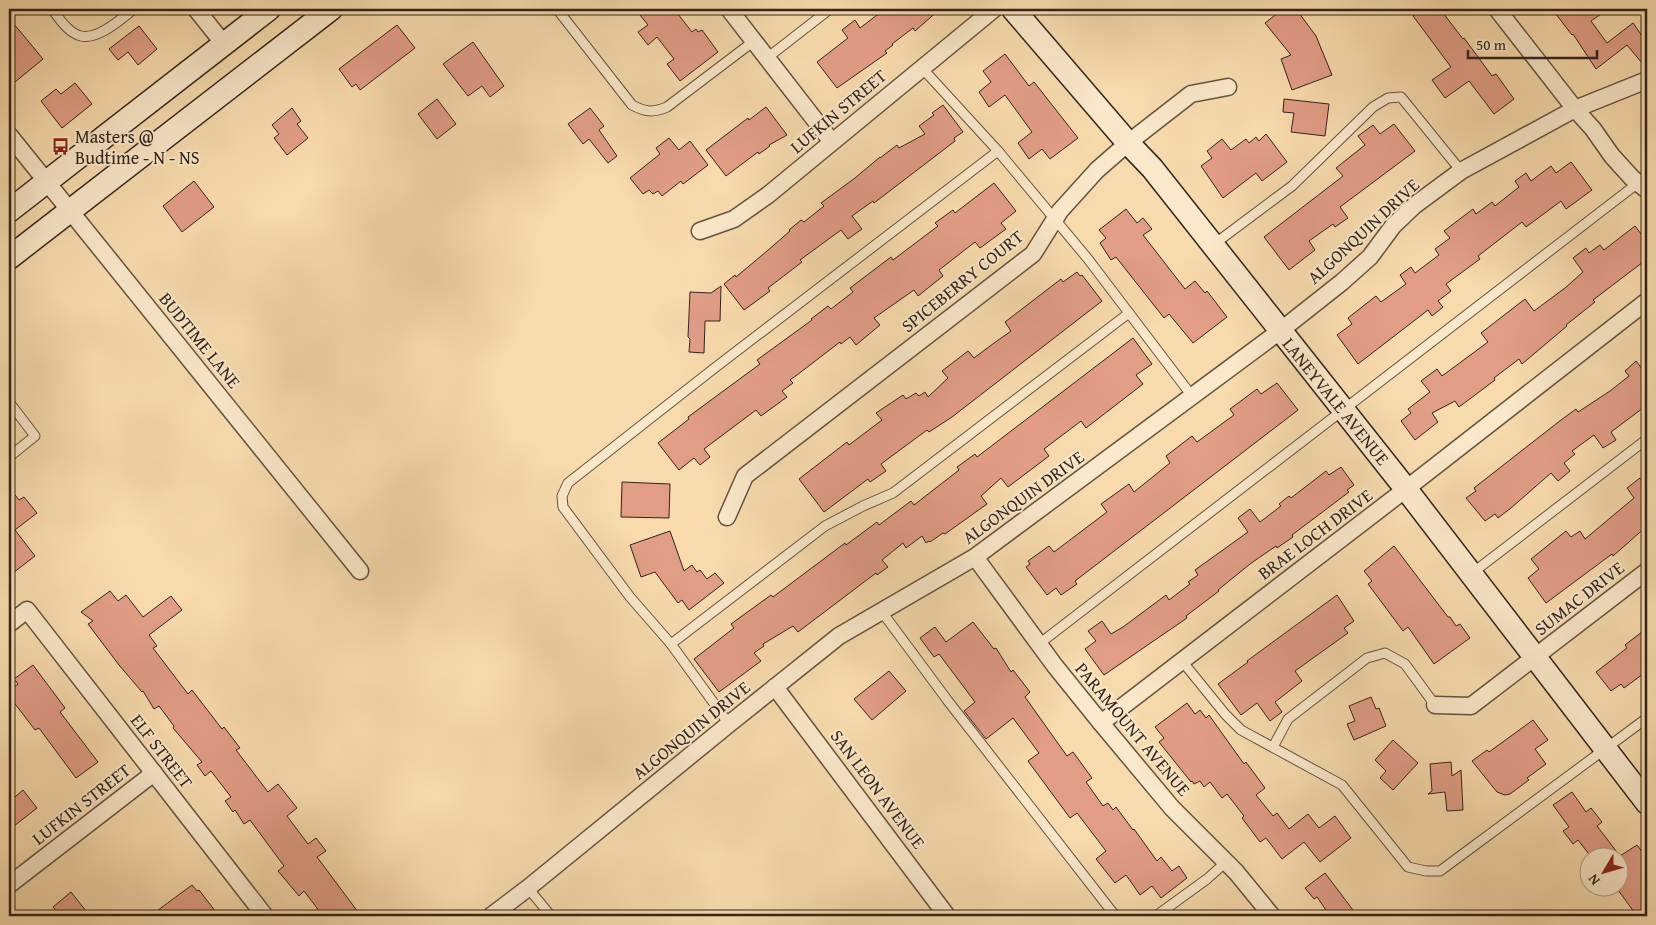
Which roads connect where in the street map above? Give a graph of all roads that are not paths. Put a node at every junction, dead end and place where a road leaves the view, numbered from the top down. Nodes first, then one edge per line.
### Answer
1 (52, 9) edge
2 (134, 9) edge
3 (196, 9) edge
4 (269, 9) edge
5 (331, 9) edge
6 (557, 9) edge
7 (729, 9) edge
8 (830, 9) edge
9 (994, 9) edge
10 (1014, 9) edge
11 (1497, 9) edge
12 (754, 41) junction
13 (224, 44) junction
14 (767, 58) junction
15 (922, 68) junction
16 (1647, 80) edge
17 (1228, 87) dead end
18 (1575, 109) junction
19 (9, 135) edge
20 (832, 142) junction
21 (1128, 143) junction
22 (998, 151) junction
23 (1461, 171) junction
24 (47, 181) junction
25 (1643, 187) edge
26 (9, 211) edge
27 (70, 211) junction
28 (1055, 220) junction
29 (700, 231) dead end
30 (1213, 245) junction
31 (9, 258) edge
32 (1647, 302) edge
33 (1129, 313) junction
34 (1280, 331) junction
35 (1192, 396) junction
36 (9, 402) edge
37 (1343, 411) junction
38 (1647, 439) edge
39 (9, 457) edge
40 (1406, 490) junction
41 (727, 517) dead end
42 (975, 557) junction
43 (360, 571) dead end
44 (1647, 572) edge
45 (1471, 574) junction
46 (882, 612) junction
47 (9, 624) edge
48 (671, 644) junction
49 (1039, 644) junction
50 (1536, 657) junction
51 (1182, 661) junction
52 (775, 687) junction
53 (1435, 705) joint
54 (1647, 718) edge
55 (1101, 723) junction
56 (730, 724) junction
57 (1273, 747) junction
58 (1606, 748) junction
59 (154, 773) junction
60 (1647, 803) edge
61 (1226, 862) junction
62 (9, 886) edge
63 (528, 888) junction
64 (265, 916) edge
65 (491, 916) edge
66 (551, 916) edge
67 (947, 916) edge
68 (1118, 916) edge
69 (1156, 916) edge
70 (1272, 916) edge

1 - 2 lane
3 - 13 street
4 - 13 street
5 - 27 street
6 - 12 lane
7 - 12 street
8 - 14 lane
9 - 15 street, LUFKIN STREET
10 - 21 street, LANEYVALE AVENUE
11 - 18 street
12 - 14 street
13 - 24 street
14 - 20 street
15 - 20 street, LUFKIN STREET
15 - 22 lane
16 - 18 street, ALGONQUIN DRIVE
17 - 21 street, SPICEBERRY COURT
18 - 23 street, ALGONQUIN DRIVE
18 - 25 street
19 - 24 street, BUDTIME LANE
20 - 29 street, LUFKIN STREET
21 - 28 street, SPICEBERRY COURT
21 - 30 street, LANEYVALE AVENUE
22 - 28 lane
22 - 48 lane
23 - 30 lane
23 - 34 street, ALGONQUIN DRIVE
24 - 26 street
24 - 27 street, BUDTIME LANE
25 - 37 lane
27 - 31 street
27 - 43 street, BUDTIME LANE
28 - 33 lane
28 - 41 street, SPICEBERRY COURT
30 - 34 street, LANEYVALE AVENUE
32 - 40 street, BRAE LOCH DRIVE
33 - 35 lane
33 - 48 lane
34 - 35 street, ALGONQUIN DRIVE
34 - 37 street, LANEYVALE AVENUE
35 - 42 street, ALGONQUIN DRIVE
36 - 39 lane
37 - 40 street, LANEYVALE AVENUE
37 - 49 lane
38 - 45 lane
40 - 45 street, LANEYVALE AVENUE
40 - 51 street, BRAE LOCH DRIVE
42 - 46 street, ALGONQUIN DRIVE
42 - 49 street, PARAMOUNT AVENUE
44 - 50 street, SUMAC DRIVE
45 - 50 street, LANEYVALE AVENUE
46 - 52 street, ALGONQUIN DRIVE
46 - 68 lane
47 - 59 street, ELF STREET
48 - 56 lane
49 - 55 street, PARAMOUNT AVENUE
50 - 53 street, SUMAC DRIVE
50 - 58 street, LANEYVALE AVENUE
51 - 55 street, BRAE LOCH DRIVE
51 - 57 lane
52 - 56 street, ALGONQUIN DRIVE
52 - 67 street, SAN LEON AVENUE
53 - 57 lane
54 - 58 lane
55 - 61 street, PARAMOUNT AVENUE
56 - 63 street, ALGONQUIN DRIVE
57 - 58 lane
58 - 60 street, LANEYVALE AVENUE
59 - 62 street, LUFKIN STREET
59 - 64 street, ELF STREET
61 - 69 lane
61 - 70 street, PARAMOUNT AVENUE
63 - 65 street, ALGONQUIN DRIVE
63 - 66 lane

